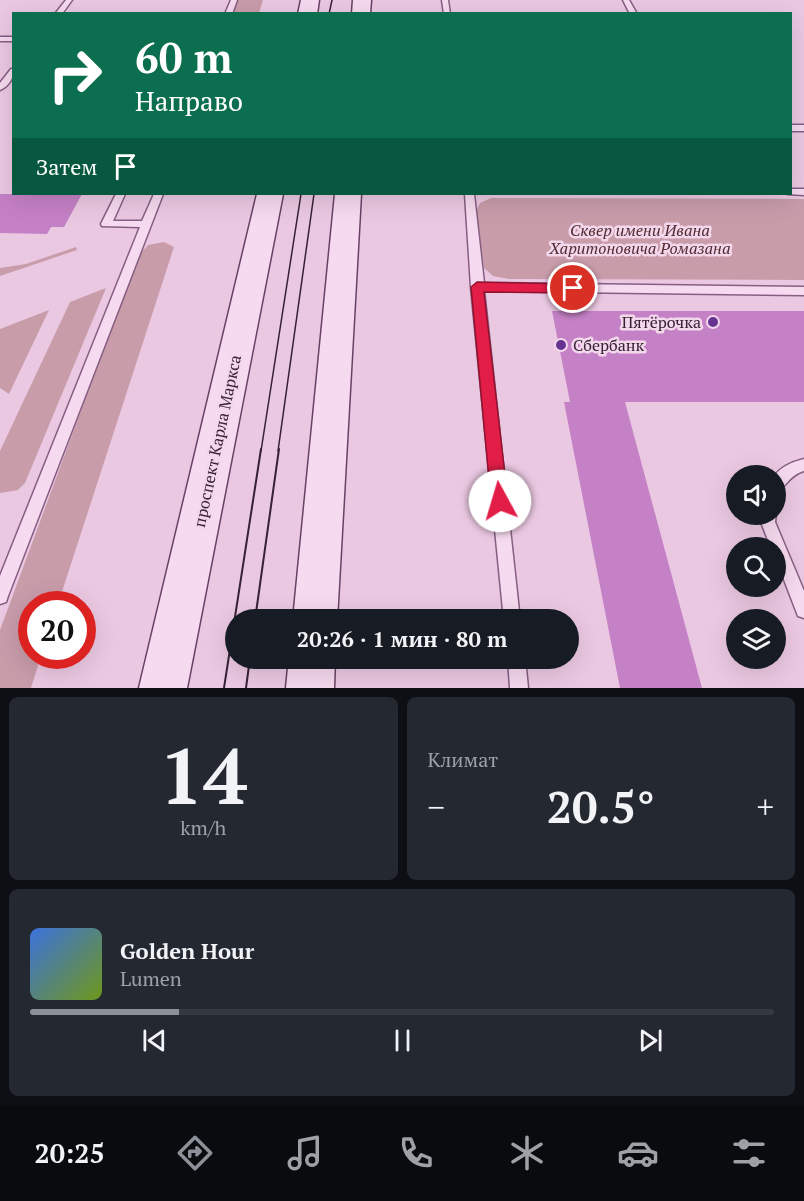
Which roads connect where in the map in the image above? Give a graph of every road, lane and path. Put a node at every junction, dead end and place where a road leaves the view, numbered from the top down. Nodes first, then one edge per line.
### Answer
1 (69, 0) edge
2 (60, 12) edge
3 (12, 73) edge
4 (0, 88) edge
5 (120, 195) edge
6 (158, 195) edge
7 (270, 195) edge
8 (348, 195) edge
9 (469, 195) edge
10 (146, 224) junction
11 (477, 287) junction
12 (804, 291) edge
13 (804, 465) edge
14 (786, 474) edge
15 (769, 525) edge
16 (0, 596) edge
17 (316, 609) edge
18 (511, 609) edge
19 (804, 610) edge
20 (311, 669) edge
21 (517, 669) edge
22 (164, 688) edge
23 (310, 688) edge
24 (519, 688) edge

1 - 2 lane
3 - 4 lane
5 - 10 lane
6 - 10 lane
7 - 22 main road, проспект Карла Маркса
8 - 17 main road
9 - 11 lane
10 - 16 lane
11 - 12 lane
11 - 18 lane
13 - 14 lane
15 - 19 lane
20 - 23 main road
21 - 24 lane

